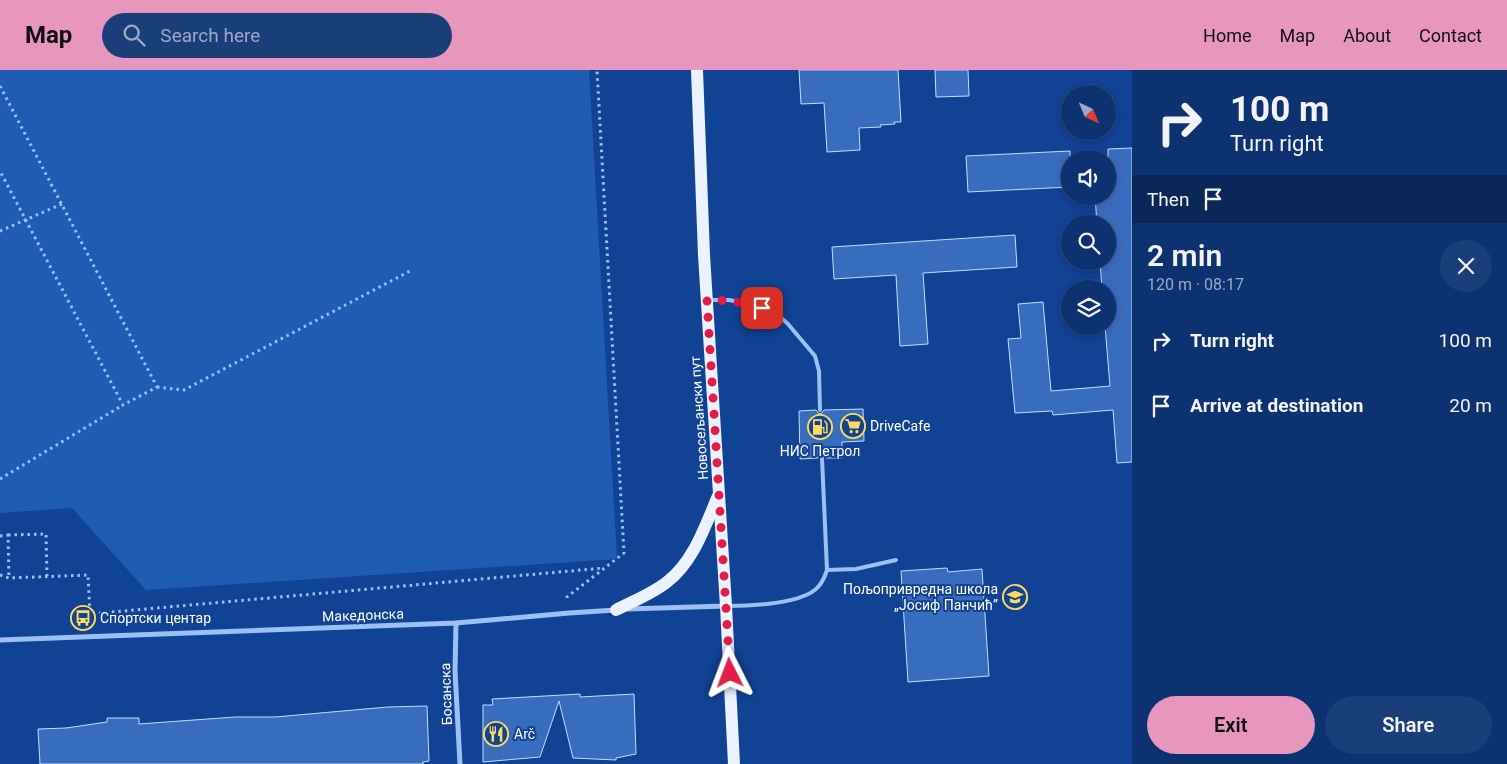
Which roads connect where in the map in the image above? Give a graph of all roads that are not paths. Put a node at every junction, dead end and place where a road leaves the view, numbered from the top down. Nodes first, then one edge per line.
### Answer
1 (697, 70) edge
2 (707, 300) junction
3 (820, 410) dead end
4 (822, 458) dead end
5 (719, 493) junction
6 (896, 560) dead end
7 (827, 570) junction
8 (726, 606) junction
9 (616, 610) junction
10 (456, 623) junction
11 (0, 640) edge
12 (460, 764) edge
13 (734, 764) edge

1 - 2 main road, Новосељански пут
2 - 3 lane
2 - 5 main road, Новосељански пут
4 - 7 lane
5 - 8 main road, Новосељански пут
5 - 9 main road
6 - 7 lane
7 - 8 lane
8 - 9 street, Македонска
8 - 13 main road, Новосељански пут
9 - 10 street, Македонска
10 - 11 street, Македонска
10 - 12 street, Босанска

